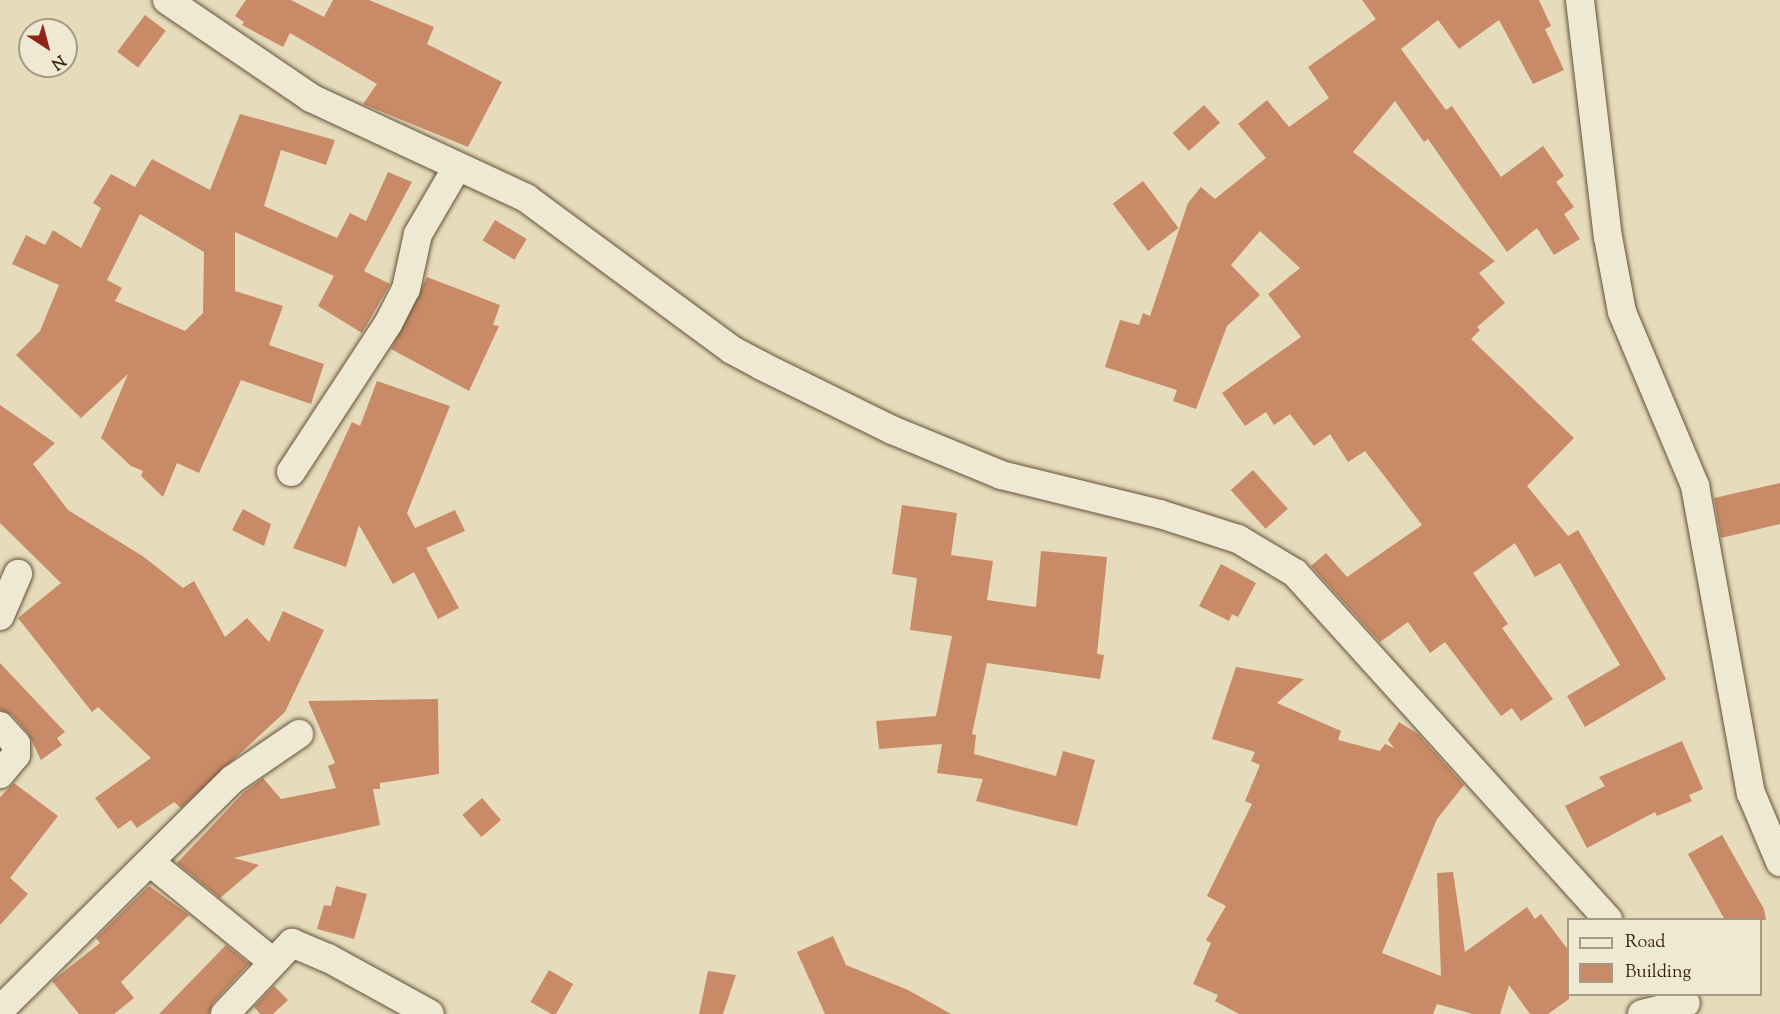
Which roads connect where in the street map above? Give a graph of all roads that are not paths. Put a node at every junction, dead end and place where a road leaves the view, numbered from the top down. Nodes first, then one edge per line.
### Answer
1 (167, 0) edge
2 (1580, 0) edge
3 (456, 169) junction
4 (291, 472) dead end
5 (18, 573) dead end
6 (0, 616) edge
7 (0, 726) edge
8 (299, 734) dead end
9 (0, 774) edge
10 (150, 862) junction
11 (1780, 862) edge
12 (1606, 918) edge
13 (273, 962) junction
14 (1690, 1004) edge
15 (0, 1010) edge
16 (225, 1014) edge
17 (430, 1014) edge
18 (1642, 1014) edge

1 - 3 street
2 - 11 street
3 - 4 street
3 - 12 street
5 - 6 street
7 - 9 street
8 - 10 street
10 - 13 street
10 - 15 street
13 - 16 street
13 - 17 street
14 - 18 street

